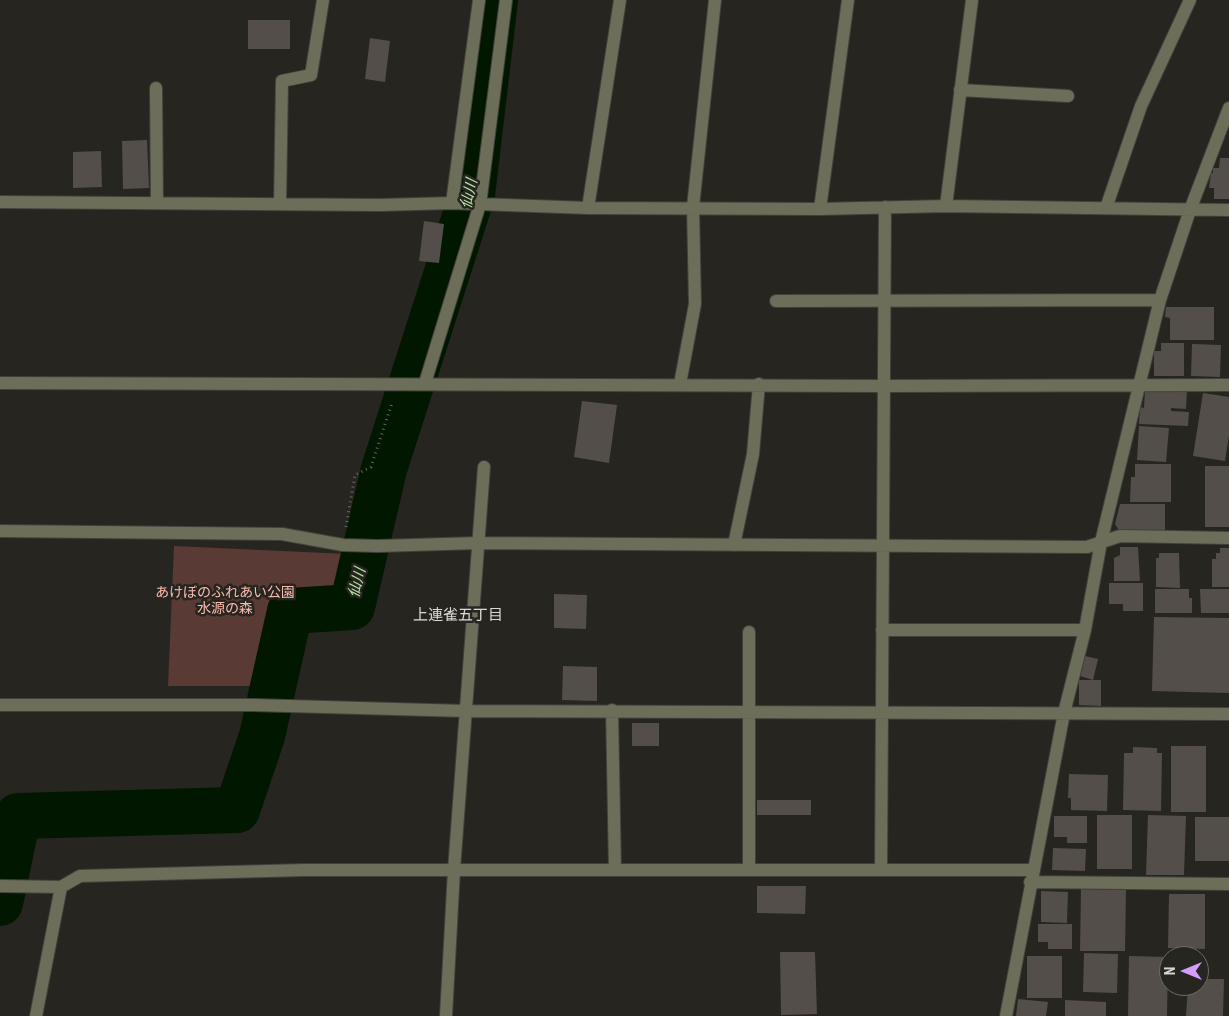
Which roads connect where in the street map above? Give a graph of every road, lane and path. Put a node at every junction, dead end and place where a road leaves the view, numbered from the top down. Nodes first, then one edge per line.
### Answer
1 (323, 0) edge
2 (478, 0) edge
3 (506, 0) edge
4 (620, 0) edge
5 (715, 0) edge
6 (848, 0) edge
7 (972, 0) edge
8 (1190, 0) edge
9 (156, 88) dead end
10 (960, 90) junction
11 (1068, 96) dead end
12 (1229, 108) edge
13 (0, 202) edge
14 (157, 203) junction
15 (452, 203) junction
16 (280, 204) junction
17 (480, 204) junction
18 (946, 206) junction
19 (693, 207) junction
20 (886, 207) junction
21 (588, 208) junction
22 (1106, 208) junction
23 (820, 209) junction
24 (1190, 210) junction
25 (1229, 210) edge
26 (1160, 300) junction
27 (776, 301) dead end
28 (886, 301) junction
29 (0, 383) edge
30 (398, 383) junction
31 (425, 383) junction
32 (680, 384) junction
33 (759, 384) junction
34 (1140, 384) junction
35 (1229, 385) edge
36 (884, 386) junction
37 (484, 467) dead end
38 (0, 531) edge
39 (1229, 538) edge
40 (1101, 542) junction
41 (478, 543) junction
42 (343, 545) junction
43 (734, 545) junction
44 (884, 547) junction
45 (882, 630) junction
46 (1085, 630) junction
47 (749, 632) dead end
48 (0, 705) edge
49 (612, 710) junction
50 (750, 710) junction
51 (465, 711) junction
52 (882, 711) junction
53 (1064, 713) junction
54 (1229, 714) edge
55 (749, 869) junction
56 (881, 869) junction
57 (454, 870) junction
58 (615, 870) junction
59 (1031, 876) junction
60 (1229, 884) edge
61 (0, 886) edge
62 (61, 887) junction
63 (36, 1016) edge
64 (446, 1016) edge
65 (1006, 1016) edge

1 - 16 street
2 - 15 street
3 - 17 street
4 - 21 street
5 - 19 street
6 - 23 street
7 - 10 street
8 - 22 street
9 - 14 street
10 - 11 street
10 - 18 street
12 - 24 street
13 - 14 street
14 - 16 street
15 - 16 street
15 - 17 street
17 - 21 street
17 - 31 street
18 - 20 street
18 - 22 street
19 - 21 street
19 - 23 street
19 - 32 street
20 - 23 street
20 - 28 street
22 - 24 street
24 - 25 street
24 - 26 street
26 - 28 street
26 - 34 street
27 - 28 street
28 - 36 street
29 - 30 street
30 - 31 street
30 - 42 path
31 - 32 street
32 - 33 street
33 - 36 street
33 - 43 street
34 - 35 street
34 - 36 street
34 - 40 street
36 - 44 street
37 - 41 street
38 - 42 street
39 - 40 street
40 - 44 street
40 - 46 street
41 - 42 street
41 - 43 street
41 - 51 street
43 - 44 street
44 - 45 street
45 - 46 street
45 - 52 street
46 - 53 street
47 - 50 street
48 - 51 street
49 - 50 street
49 - 51 street
49 - 58 street
50 - 52 street
50 - 55 street
51 - 57 street
52 - 53 street
52 - 56 street
53 - 54 street
53 - 59 street
55 - 56 street
55 - 58 street
56 - 59 street
57 - 58 street
57 - 62 street
57 - 64 street
59 - 60 street
59 - 65 street
61 - 62 street
62 - 63 street

